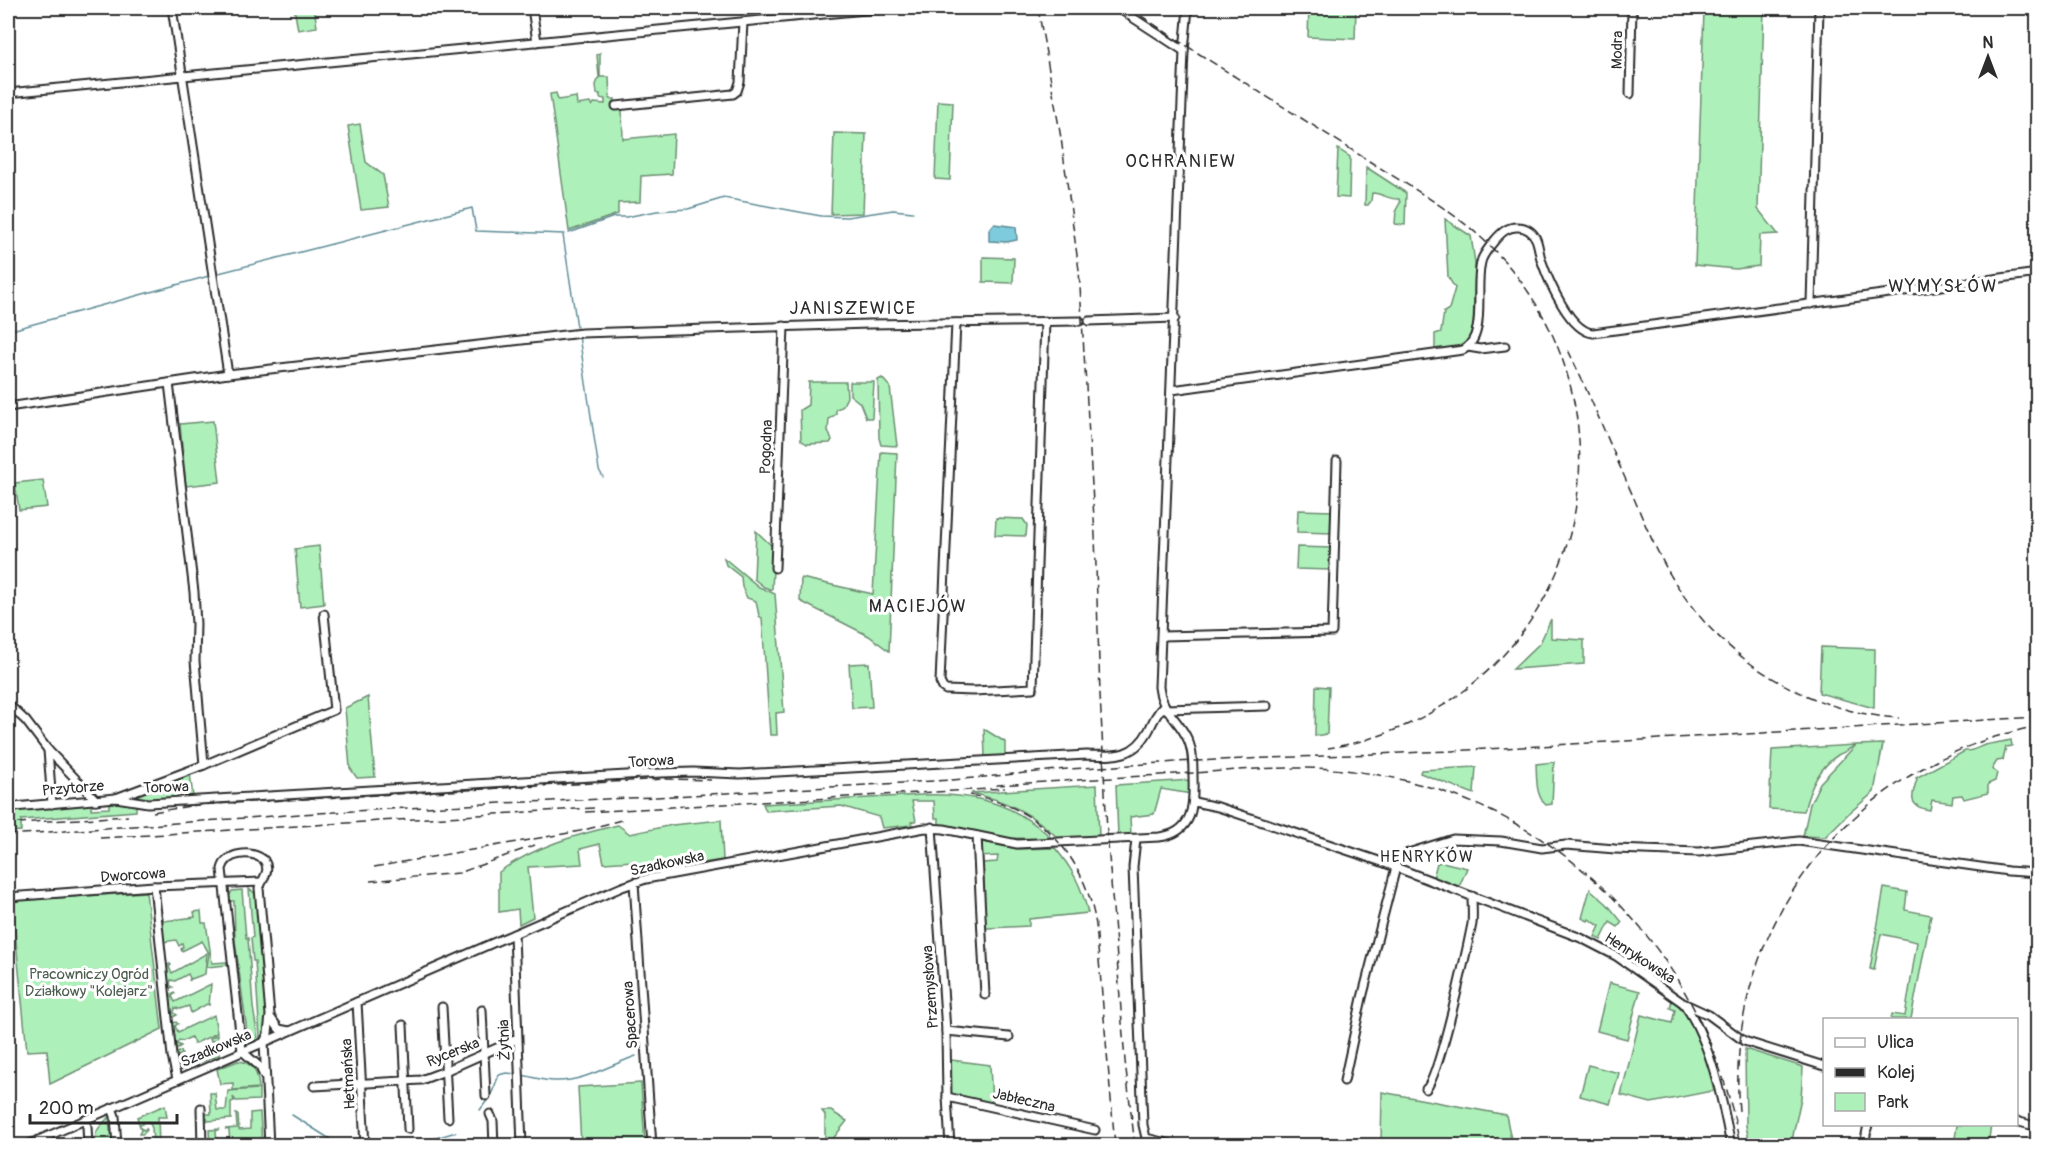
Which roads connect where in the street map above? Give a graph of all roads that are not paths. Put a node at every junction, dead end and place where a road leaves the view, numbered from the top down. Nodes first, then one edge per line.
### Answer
1 (172, 8) edge
2 (532, 8) edge
3 (886, 8) edge
4 (1118, 8) edge
5 (1188, 8) edge
6 (1632, 8) edge
7 (1819, 8) edge
8 (743, 22) junction
9 (537, 42) junction
10 (1184, 51) junction
11 (182, 75) junction
12 (8, 93) edge
13 (1630, 94) dead end
14 (616, 105) dead end
15 (2037, 273) edge
16 (1811, 303) junction
17 (1175, 318) junction
18 (1046, 321) junction
19 (1080, 321) dead end
20 (1089, 321) dead end
21 (956, 322) junction
22 (784, 326) junction
23 (1505, 346) dead end
24 (1468, 347) junction
25 (228, 374) junction
26 (169, 383) junction
27 (1172, 390) junction
28 (8, 407) edge
29 (1337, 461) dead end
30 (775, 568) dead end
31 (324, 614) dead end
32 (1162, 636) junction
33 (8, 704) edge
34 (1163, 704) junction
35 (1267, 706) dead end
36 (48, 750) junction
37 (204, 765) junction
38 (116, 798) junction
39 (96, 800) junction
40 (1194, 802) junction
41 (52, 804) junction
42 (8, 821) edge
43 (932, 827) junction
44 (977, 836) junction
45 (1136, 839) junction
46 (1394, 866) junction
47 (2037, 873) edge
48 (262, 882) junction
49 (223, 883) junction
50 (634, 883) junction
51 (8, 884) edge
52 (154, 886) junction
53 (1472, 896) junction
54 (8, 897) edge
55 (514, 934) junction
56 (985, 994) dead end
57 (357, 1002) junction
58 (1683, 1003) junction
59 (442, 1007) dead end
60 (482, 1010) dead end
61 (270, 1015) junction
62 (403, 1025) dead end
63 (289, 1031) junction
64 (946, 1031) junction
65 (1009, 1037) dead end
66 (517, 1039) junction
67 (264, 1042) junction
68 (242, 1051) junction
69 (484, 1055) junction
70 (1823, 1066) edge
71 (445, 1071) junction
72 (265, 1077) junction
73 (177, 1079) junction
74 (406, 1081) junction
75 (1344, 1081) dead end
76 (362, 1084) junction
77 (314, 1086) dead end
78 (1426, 1089) dead end
79 (486, 1096) dead end
80 (947, 1097) junction
81 (112, 1108) junction
82 (201, 1108) dead end
83 (490, 1114) dead end
84 (448, 1118) dead end
85 (84, 1120) junction
86 (2018, 1122) edge
87 (1868, 1126) edge
88 (2037, 1127) edge
89 (408, 1129) dead end
90 (1095, 1130) dead end
91 (26, 1146) edge
92 (88, 1146) edge
93 (117, 1146) edge
94 (202, 1146) edge
95 (270, 1146) edge
96 (364, 1146) edge
97 (494, 1146) edge
98 (522, 1146) edge
99 (652, 1146) edge
100 (950, 1146) edge
101 (1179, 1146) edge
102 (1731, 1146) edge
103 (1864, 1146) edge

1 - 11 street
2 - 9 street
3 - 8 street
4 - 10 street
5 - 10 street
6 - 13 street, Modra
7 - 16 street
8 - 9 street
8 - 14 street
9 - 11 street
10 - 17 street
11 - 12 street
11 - 25 street
15 - 16 street
16 - 24 street
17 - 20 street
17 - 27 street
18 - 19 street
18 - 21 street
18 - 21 street
21 - 22 street
22 - 25 street
22 - 30 street, Pogodna
23 - 24 street
24 - 27 street
25 - 26 street
26 - 28 street
26 - 37 street
27 - 32 street
29 - 32 street
31 - 37 street
32 - 34 street
33 - 36 street
34 - 35 street
34 - 38 street, Torowa
34 - 40 street, Szadkowska
36 - 39 street
36 - 41 street
37 - 38 street
38 - 39 street, Przytorze
39 - 41 street, Przytorze
40 - 45 street, Szadkowska
40 - 46 street, Henrykowska
41 - 42 street, Przytorze
43 - 44 street, Szadkowska
43 - 50 street, Szadkowska
43 - 64 street, Przemysłowa
44 - 45 street, Szadkowska
44 - 56 street
45 - 101 street
46 - 47 street
46 - 53 street, Henrykowska
46 - 75 street
48 - 49 street, Dworcowa
48 - 49 street
48 - 61 street
49 - 52 street, Dworcowa
49 - 68 street
50 - 55 street, Szadkowska
50 - 99 street, Spacerowa
51 - 54 street
52 - 54 street, Dworcowa
52 - 73 street
53 - 58 street, Henrykowska
53 - 78 street
55 - 57 street, Szadkowska
55 - 66 street, Żytnia
57 - 63 street, Szadkowska
57 - 76 street, Hetmańska
58 - 70 street, Henrykowska
58 - 102 street
59 - 71 street
60 - 69 street
61 - 63 street
61 - 67 street
62 - 74 street
63 - 67 street, Szadkowska
64 - 65 street
64 - 80 street, Przemysłowa
66 - 69 street, Rycerska
66 - 98 street, Żytnia
67 - 68 street, Szadkowska
67 - 72 street
68 - 72 street
68 - 73 street, Szadkowska
69 - 71 street, Rycerska
69 - 79 street
71 - 74 street, Rycerska
71 - 84 street
72 - 95 street
73 - 81 street, Szadkowska
74 - 76 street, Rycerska
74 - 89 street
76 - 77 street, Rycerska
76 - 96 street, Hetmańska
80 - 90 street, Jabłeczna
80 - 100 street, Przemysłowa
81 - 85 street, Szadkowska
81 - 93 street
82 - 94 street
83 - 97 street
85 - 91 street, Szadkowska
85 - 92 street
86 - 88 street
87 - 103 street

